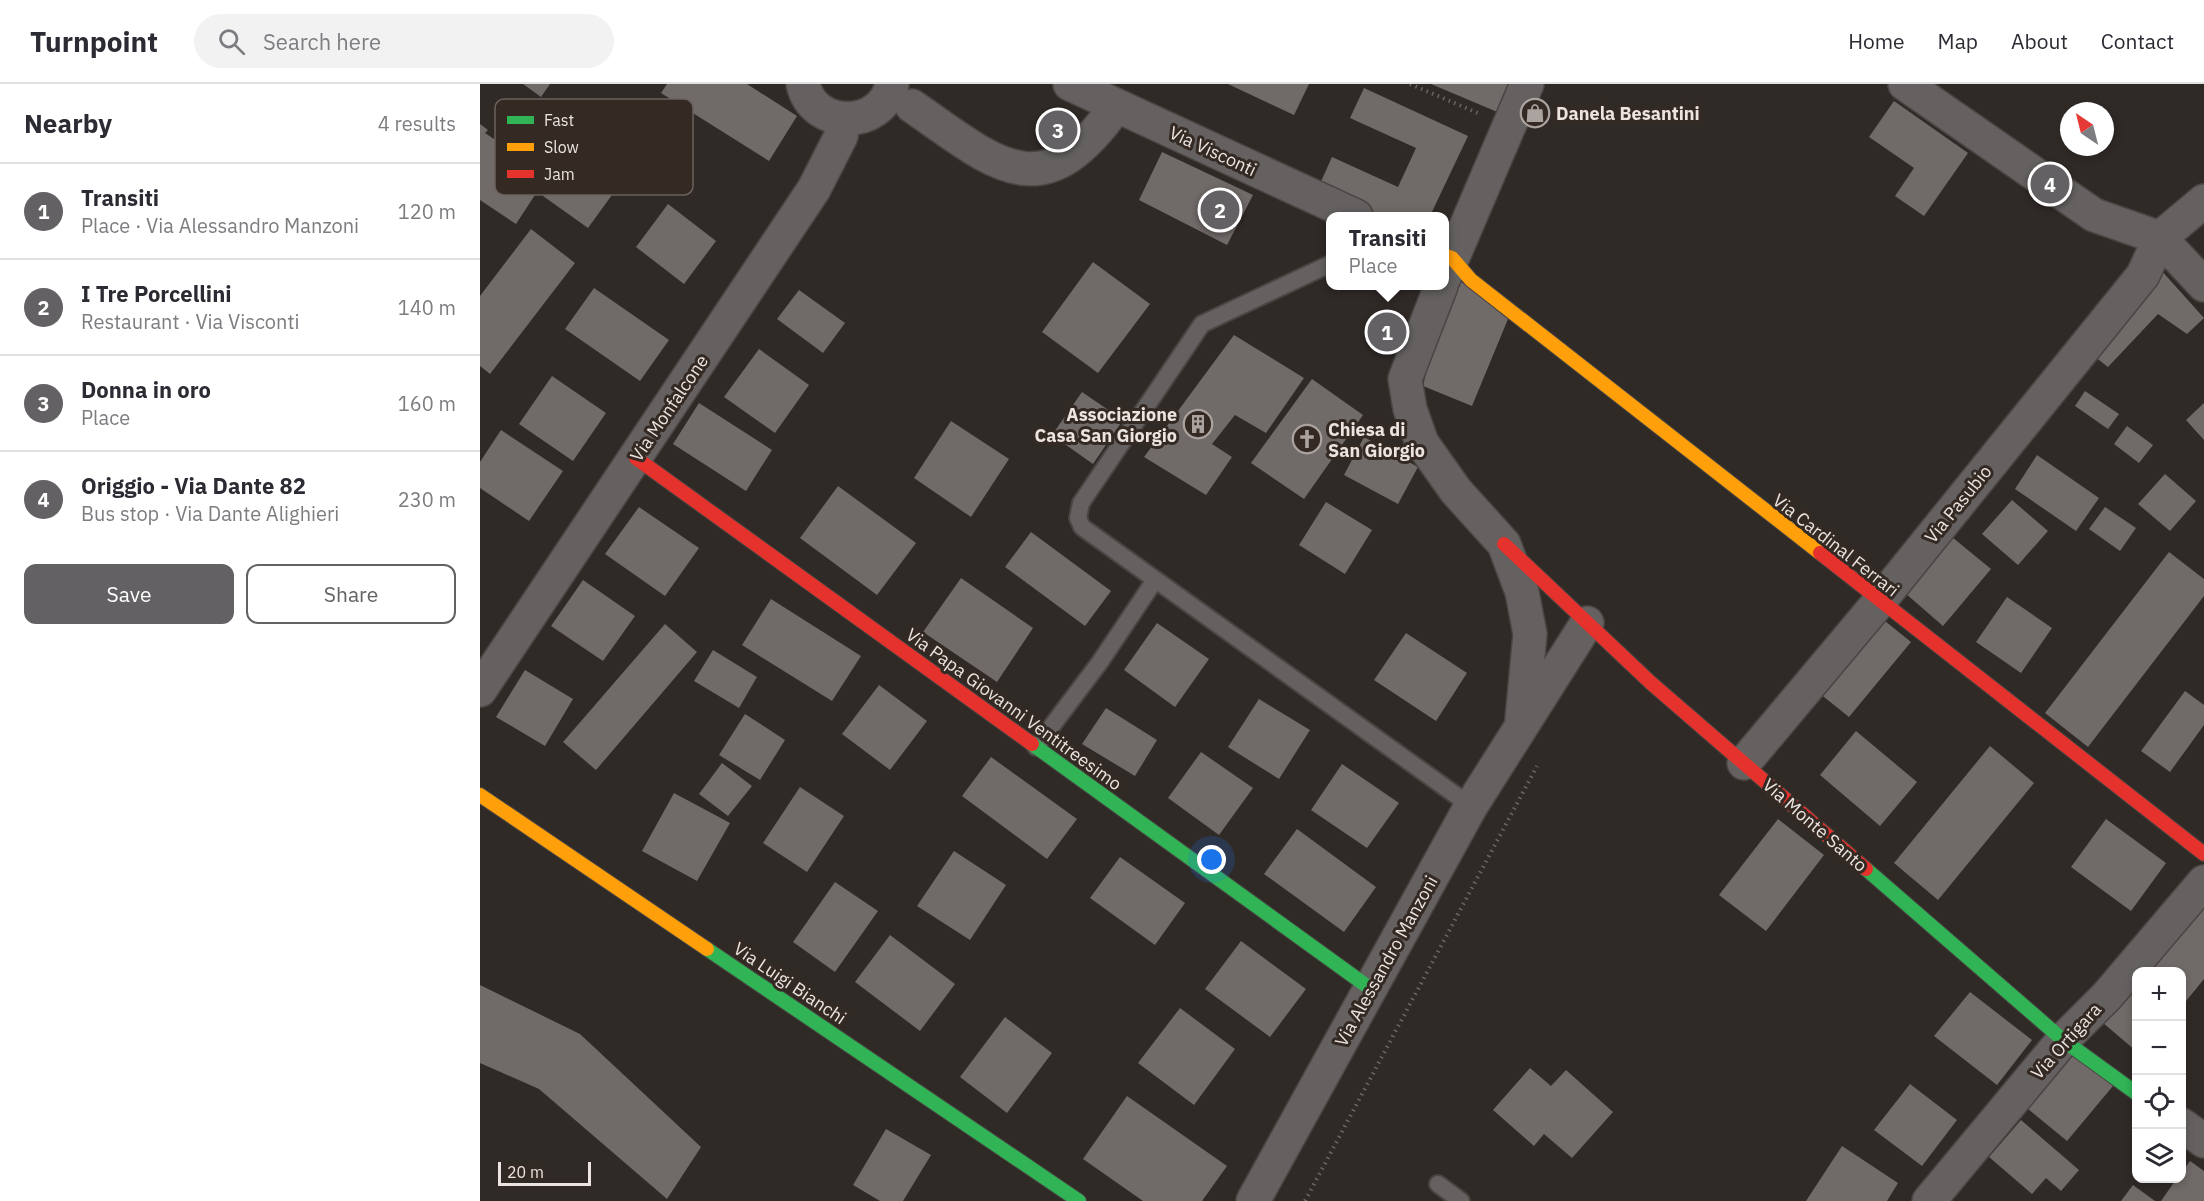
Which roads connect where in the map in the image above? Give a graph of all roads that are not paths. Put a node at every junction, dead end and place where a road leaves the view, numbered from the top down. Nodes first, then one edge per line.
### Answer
1 (803, 84) edge
2 (1070, 84) edge
3 (1527, 84) edge
4 (1905, 84) edge
5 (902, 95) edge
6 (1116, 106) junction
7 (844, 120) junction
8 (2204, 201) edge
9 (1347, 212) edge
10 (2160, 238) junction
11 (1449, 260) edge
12 (1326, 266) edge
13 (1449, 271) edge
14 (2204, 285) edge
15 (1437, 290) edge
16 (636, 458) junction
17 (1504, 544) junction
18 (1155, 580) junction
19 (1879, 602) junction
20 (1587, 623) junction
21 (480, 690) edge
22 (1522, 723) junction
23 (1036, 747) junction
24 (1743, 763) junction
25 (480, 795) edge
26 (1471, 806) junction
27 (2204, 855) edge
28 (2204, 882) edge
29 (1371, 989) junction
30 (2063, 1040) junction
31 (2132, 1089) edge
32 (2186, 1128) edge
33 (2204, 1141) edge
34 (1438, 1184) dead end
35 (1079, 1201) edge
36 (1253, 1201) edge
37 (1461, 1201) edge
38 (1929, 1201) edge

1 - 7 street
2 - 6 street, Via Visconti
3 - 11 street, Via Alessandro Manzoni
4 - 10 street
5 - 6 street
5 - 7 street
6 - 9 street, Via Visconti
7 - 16 street, Via Monfalcone
8 - 10 street
10 - 14 street
10 - 19 street, Via Pasubio
12 - 18 lane
13 - 19 street, Via Cardinal Ferrari
15 - 17 street, Via Alessandro Manzoni
16 - 21 street, Via Monfalcone
16 - 23 street, Via Papa Giovanni Ventitreesimo
17 - 20 street, Via Monte Santo
17 - 22 street, Via Alessandro Manzoni
18 - 23 lane
18 - 26 lane
19 - 24 street, Via Pasubio
19 - 27 street, Via Cardinal Ferrari
20 - 22 street, Via Alessandro Manzoni
20 - 24 street, Via Monte Santo
22 - 26 street, Via Alessandro Manzoni
23 - 29 street, Via Papa Giovanni Ventitreesimo
24 - 30 street, Via Monte Santo
25 - 35 street, Via Luigi Bianchi
26 - 29 street, Via Alessandro Manzoni
28 - 30 street, Via Ortigara
29 - 36 street, Via Alessandro Manzoni
30 - 31 street, Via Monte Santo
30 - 38 street, Via Ortigara
32 - 33 street
34 - 37 lane

